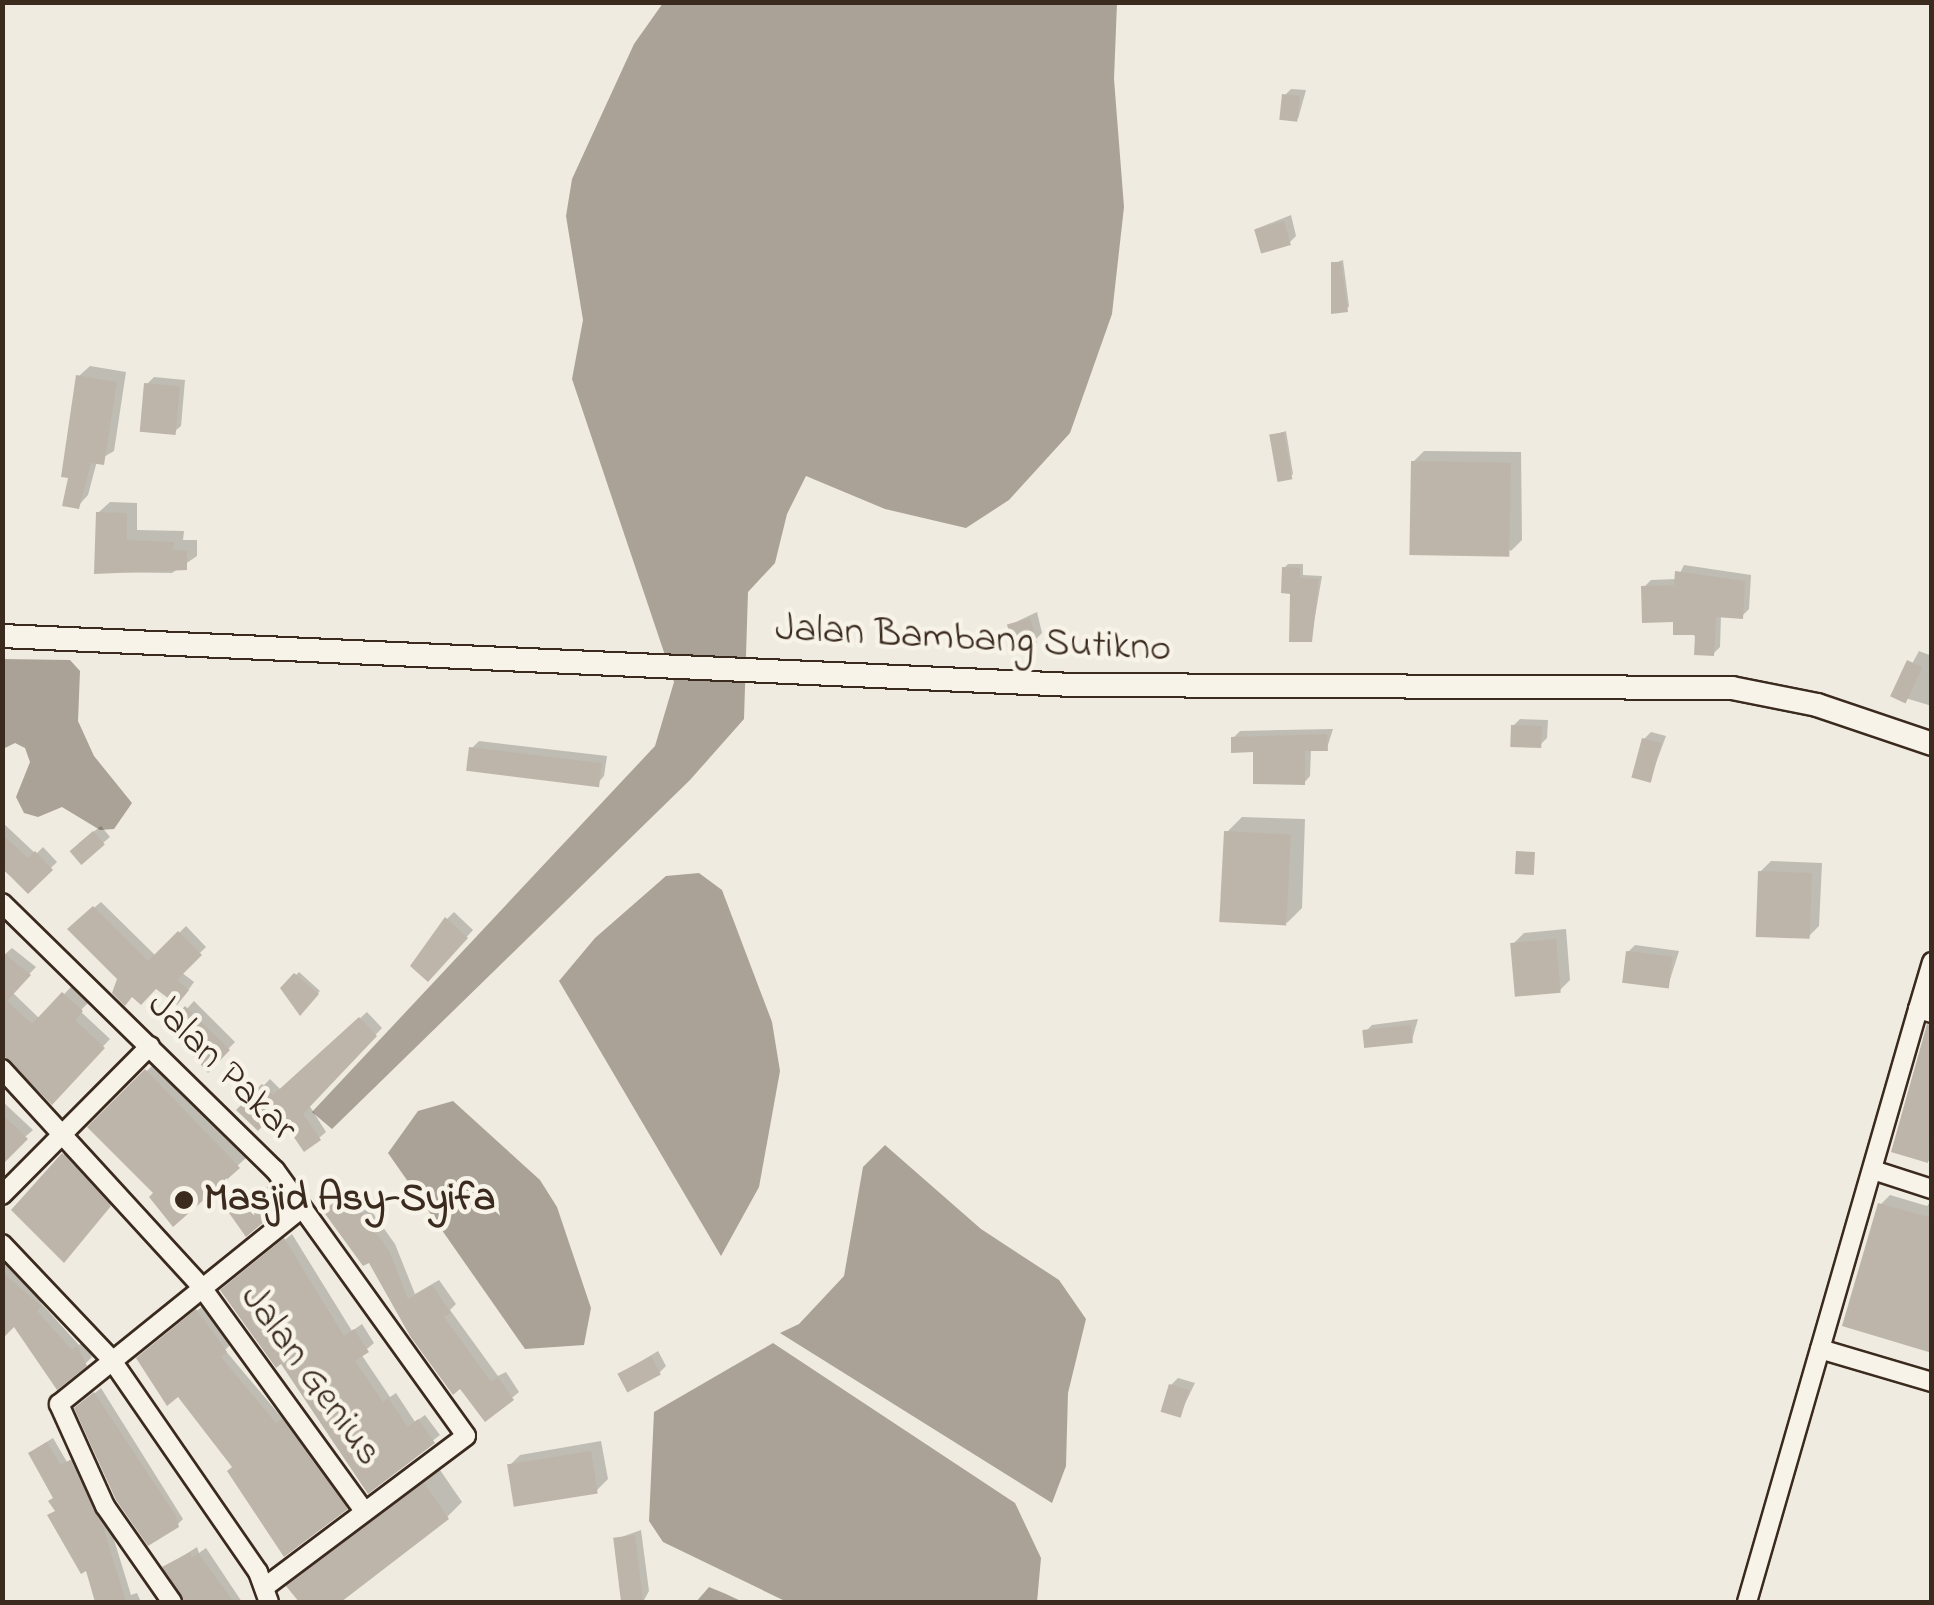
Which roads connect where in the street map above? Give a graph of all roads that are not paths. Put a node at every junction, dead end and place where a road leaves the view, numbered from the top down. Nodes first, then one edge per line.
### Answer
1 (2, 636) edge
2 (1932, 744) edge
3 (2, 904) edge
4 (1932, 962) edge
5 (1925, 1011) edge
6 (150, 1046) junction
7 (2, 1069) edge
8 (66, 1133) junction
9 (1872, 1170) junction
10 (1932, 1189) edge
11 (2, 1195) edge
12 (302, 1208) junction
13 (2, 1244) edge
14 (200, 1285) junction
15 (1820, 1349) junction
16 (111, 1359) junction
17 (1932, 1382) edge
18 (363, 1508) junction
19 (268, 1594) edge
20 (172, 1602) edge
21 (1746, 1602) edge

1 - 2 street, Jalan Bambang Sutikno
3 - 6 street, Jalan Pakar
4 - 5 street
5 - 9 street
6 - 8 street
6 - 12 street, Jalan Pakar
7 - 8 street, Jalan Genius
8 - 11 street
8 - 14 street, Jalan Genius
9 - 10 street
9 - 15 street
12 - 14 street
12 - 18 street, Jalan Pakar
13 - 16 street
14 - 16 street
14 - 18 street, Jalan Genius
15 - 17 street
15 - 21 street
16 - 19 street
16 - 20 street
18 - 19 street, Jalan Pakar

